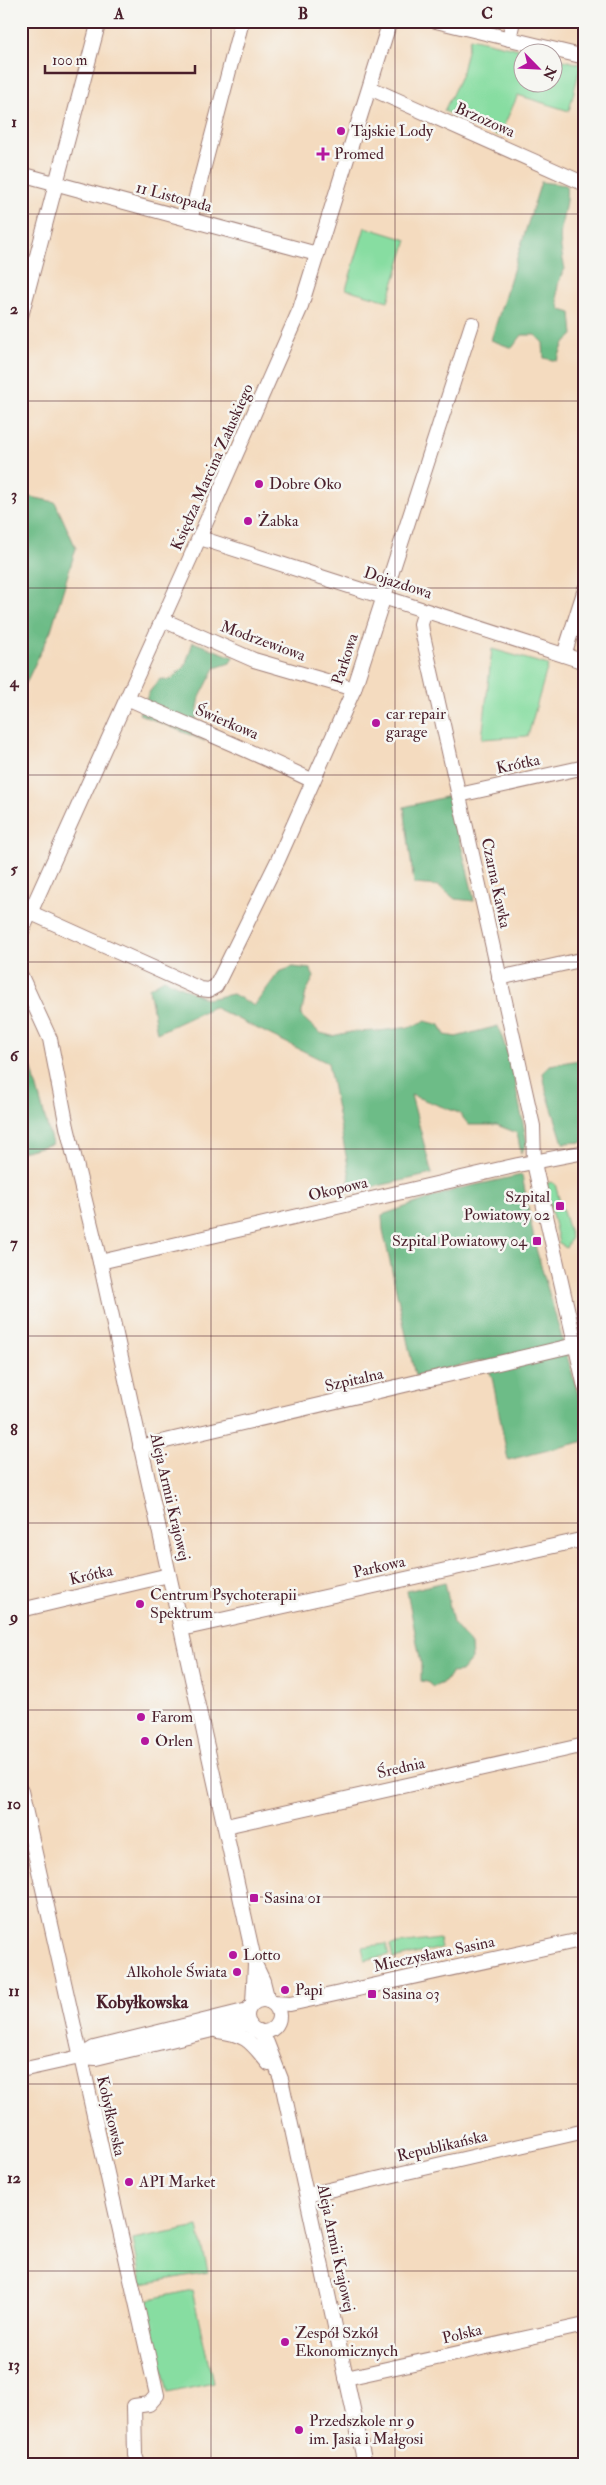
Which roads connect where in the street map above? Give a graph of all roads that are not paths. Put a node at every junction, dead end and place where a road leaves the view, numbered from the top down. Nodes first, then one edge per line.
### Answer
1 (98, 21) edge
2 (242, 21) edge
3 (390, 21) edge
4 (436, 21) edge
5 (513, 21) edge
6 (509, 39) junction
7 (585, 58) edge
8 (370, 88) junction
9 (21, 174) edge
10 (56, 183) junction
11 (585, 184) edge
12 (190, 220) junction
13 (317, 254) junction
14 (21, 316) edge
15 (472, 324) dead end
16 (200, 538) junction
17 (585, 589) edge
18 (383, 597) junction
19 (425, 611) junction
20 (163, 620) junction
21 (564, 655) junction
22 (585, 662) edge
23 (354, 689) junction
24 (128, 698) junction
25 (585, 767) edge
26 (313, 780) junction
27 (458, 794) junction
28 (29, 912) junction
29 (21, 924) edge
30 (21, 933) edge
31 (585, 959) edge
32 (21, 976) edge
33 (499, 978) junction
34 (21, 997) edge
35 (55, 1067) junction
36 (585, 1152) edge
37 (534, 1163) junction
38 (100, 1262) junction
39 (575, 1346) junction
40 (585, 1387) edge
41 (140, 1447) junction
42 (585, 1539) edge
43 (170, 1574) junction
44 (21, 1610) edge
45 (181, 1629) junction
46 (585, 1745) edge
47 (21, 1791) edge
48 (226, 1826) junction
49 (585, 1939) edge
50 (255, 1964) junction
51 (251, 2007) junction
52 (273, 2011) junction
53 (255, 2028) junction
54 (213, 2030) junction
55 (80, 2057) junction
56 (21, 2070) edge
57 (280, 2074) junction
58 (585, 2131) edge
59 (307, 2195) junction
60 (585, 2325) edge
61 (346, 2378) junction
62 (138, 2464) edge
63 (365, 2464) edge

1 - 10 street
2 - 12 street
3 - 8 street, Księdza Marcina Załuskiego
4 - 6 street
5 - 6 street
6 - 7 street
8 - 11 street, Brzozowa
8 - 13 street, Księdza Marcina Załuskiego
9 - 10 street, 11 Listopada
10 - 12 street, 11 Listopada
10 - 14 street
12 - 13 street, 11 Listopada
13 - 16 street, Księdza Marcina Załuskiego
15 - 18 street, Parkowa
16 - 18 street, Dojazdowa
16 - 20 street, Księdza Marcina Załuskiego
17 - 21 street
18 - 19 street, Dojazdowa
18 - 23 street, Parkowa
19 - 21 street, Dojazdowa
19 - 27 street, Czarna Kawka
20 - 23 street, Modrzewiowa
20 - 24 street, Księdza Marcina Załuskiego
21 - 22 street, Dojazdowa
23 - 26 street, Parkowa
24 - 26 street, Świerkowa
24 - 28 street, Księdza Marcina Załuskiego
25 - 27 street, Krótka
26 - 28 street, Parkowa
27 - 33 street, Czarna Kawka
28 - 29 street, Księdza Marcina Załuskiego
28 - 30 street, Księdza Marcina Załuskiego
31 - 33 street
32 - 35 street, Aleja Armii Krajowej
33 - 37 street, Czarna Kawka
34 - 35 street, Aleja Armii Krajowej
35 - 38 street, Aleja Armii Krajowej
36 - 37 street, Okopowa
37 - 38 street, Okopowa
37 - 39 street, Czarna Kawka
38 - 41 street, Aleja Armii Krajowej
39 - 40 street, Czarna Kawka
39 - 41 street, Szpitalna
41 - 43 street, Aleja Armii Krajowej
42 - 45 street, Parkowa
43 - 44 street, Krótka
43 - 45 street, Aleja Armii Krajowej
45 - 48 street, Aleja Armii Krajowej
46 - 48 street, Średnia
47 - 55 street, Kobyłkowska
48 - 50 street, Aleja Armii Krajowej
49 - 52 street, Mieczysława Sasina
50 - 51 street, Aleja Armii Krajowej
50 - 52 street, Aleja Armii Krajowej
51 - 52 street
51 - 53 street
51 - 55 street
52 - 53 street
52 - 57 street, Aleja Armii Krajowej
53 - 54 street
53 - 57 street, Aleja Armii Krajowej
54 - 55 street
54 - 57 street
55 - 56 street
55 - 62 street, Kobyłkowska
57 - 59 street, Aleja Armii Krajowej
58 - 59 street, Republikańska
59 - 61 street, Aleja Armii Krajowej
60 - 61 street, Polska
61 - 63 street, Aleja Armii Krajowej

